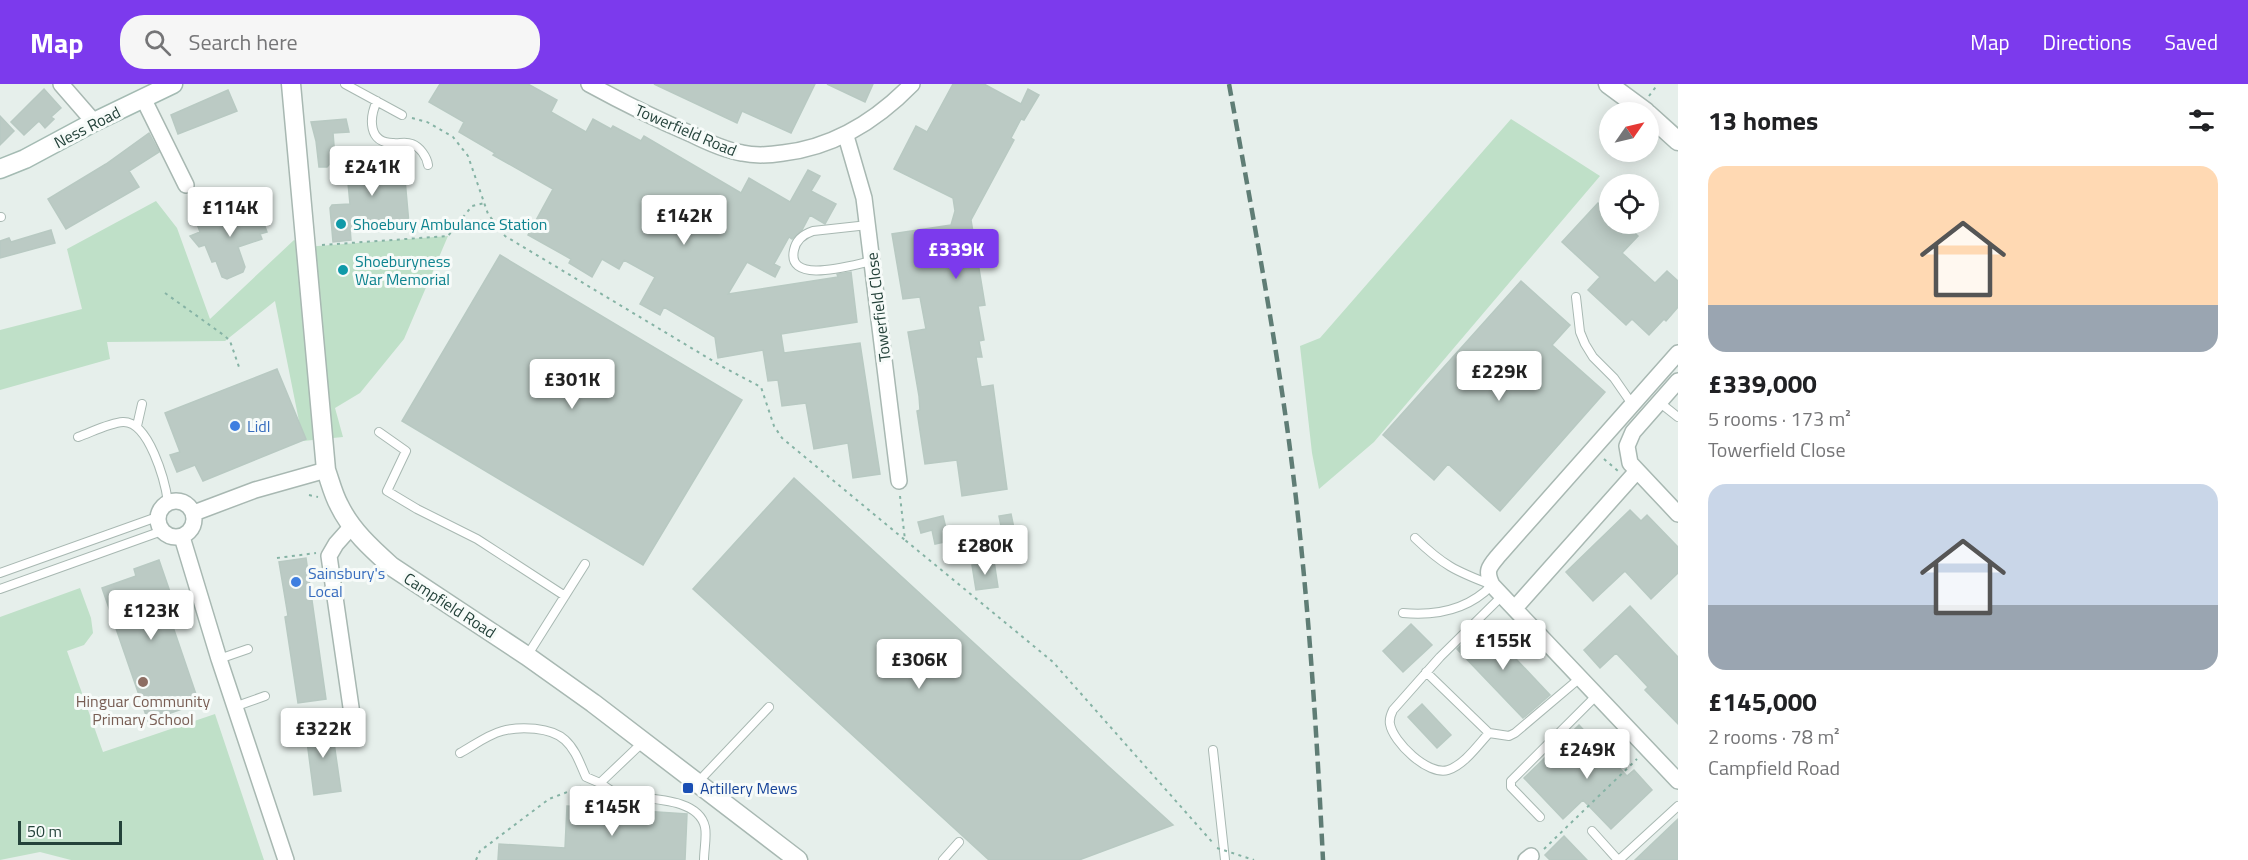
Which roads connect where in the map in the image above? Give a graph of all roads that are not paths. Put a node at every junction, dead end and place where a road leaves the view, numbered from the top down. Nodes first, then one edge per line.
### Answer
1 (61, 84) edge
2 (173, 84) edge
3 (291, 84) edge
4 (345, 84) edge
5 (589, 84) edge
6 (912, 84) edge
7 (1608, 84) edge
8 (143, 98) junction
9 (377, 101) junction
10 (1632, 102) edge
11 (402, 115) road end
12 (94, 122) junction
13 (1659, 124) edge
14 (846, 136) junction
15 (1678, 141) edge
16 (428, 165) dead end
17 (0, 169) edge
18 (186, 185) dead end
19 (868, 225) junction
20 (873, 261) junction
21 (1576, 297) dead end
22 (1678, 353) edge
23 (1678, 381) edge
24 (1634, 401) junction
25 (142, 404) dead end
26 (1656, 407) junction
27 (1678, 417) edge
28 (137, 426) junction
29 (379, 432) dead end
30 (78, 436) dead end
31 (326, 470) junction
32 (1633, 476) junction
33 (899, 481) road end
34 (168, 502) junction
35 (194, 513) junction
36 (1678, 514) edge
37 (160, 524) junction
38 (352, 526) junction
39 (182, 537) junction
40 (1415, 538) dead end
41 (585, 564) dead end
42 (0, 573) edge
43 (0, 589) edge
44 (1497, 591) junction
45 (565, 596) junction
46 (1515, 608) junction
47 (1403, 614) dead end
48 (248, 649) dead end
49 (527, 656) junction
50 (219, 659) junction
51 (1426, 672) junction
52 (1580, 678) junction
53 (1597, 695) junction
54 (265, 696) dead end
55 (234, 707) junction
56 (769, 707) dead end
57 (353, 721) dead end
58 (1489, 733) junction
59 (644, 741) junction
60 (1213, 750) dead end
61 (460, 753) dead end
62 (1678, 781) edge
63 (598, 782) junction
64 (698, 783) junction
65 (1678, 806) edge
66 (1540, 817) dead end
67 (1592, 831) dead end
68 (960, 842) dead end
69 (286, 860) edge
70 (704, 860) edge
71 (798, 860) edge
72 (943, 860) edge
73 (1225, 860) edge
74 (1619, 860) edge

1 - 12 street
2 - 8 street, Ness Road
3 - 31 street, Campfield Road
4 - 9 lane
5 - 14 street, Towerfield Road
6 - 14 street, Towerfield Road
7 - 10 street
8 - 12 street, Ness Road
8 - 18 street
9 - 11 lane
9 - 16 lane
12 - 17 street, Ness Road
13 - 15 street
14 - 19 street, Towerfield Close
19 - 20 street, Towerfield Close
19 - 20 lane
20 - 33 street, Towerfield Close
21 - 24 lane
22 - 24 street
23 - 26 street
24 - 26 street
24 - 44 street
25 - 28 lane
26 - 27 lane
26 - 32 street
28 - 30 lane
28 - 34 lane
29 - 45 lane
31 - 35 street
31 - 38 street, Campfield Road
32 - 36 street
32 - 46 street
34 - 35 street
34 - 37 street
35 - 39 street
37 - 39 street
37 - 42 lane
37 - 43 lane
38 - 49 street, Campfield Road
38 - 57 street
39 - 50 street
40 - 44 lane
41 - 45 lane
44 - 46 street
44 - 47 lane
44 - 51 lane
45 - 49 lane
46 - 52 street
48 - 50 lane
49 - 59 street, Campfield Road
50 - 55 street
51 - 58 lane
51 - 58 lane
52 - 53 street
52 - 58 lane
53 - 62 street
53 - 66 lane
54 - 55 lane
55 - 69 street
56 - 64 lane
59 - 63 lane
59 - 64 street, Campfield Road
60 - 73 lane
61 - 63 lane
63 - 70 lane
64 - 71 street, Campfield Road
65 - 74 lane
67 - 74 lane
68 - 72 lane

